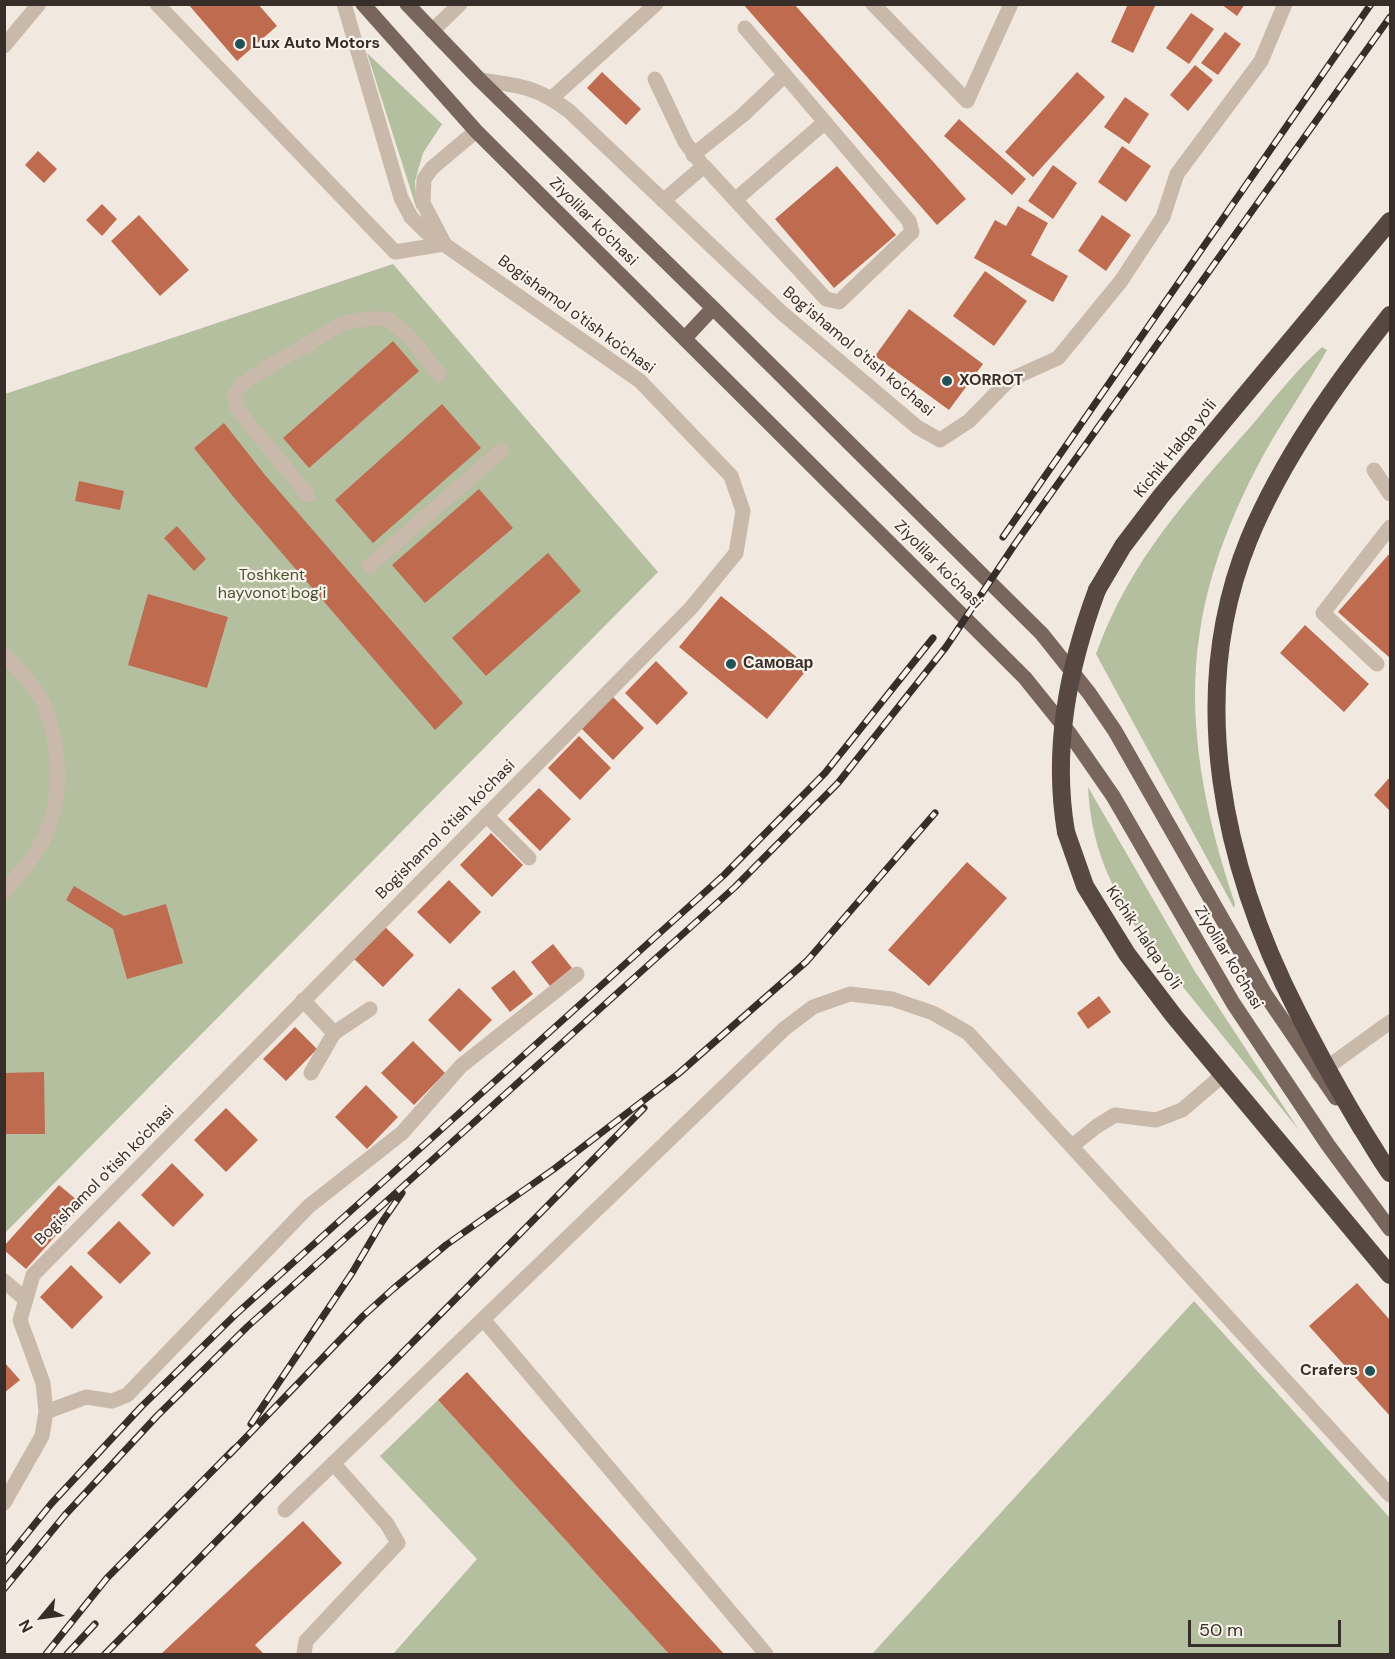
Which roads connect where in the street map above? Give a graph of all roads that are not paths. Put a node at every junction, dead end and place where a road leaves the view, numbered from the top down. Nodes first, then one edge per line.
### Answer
1 (39, 4) edge
2 (157, 4) edge
3 (344, 4) edge
4 (363, 4) edge
5 (407, 4) edge
6 (460, 4) edge
7 (656, 4) edge
8 (873, 4) edge
9 (1011, 4) edge
10 (1285, 4) edge
11 (745, 28) dead end
12 (432, 31) junction
13 (4, 46) edge
14 (785, 75) junction
15 (655, 79) dead end
16 (480, 80) junction
17 (552, 98) junction
18 (825, 122) junction
19 (476, 131) junction
20 (698, 161) junction
21 (735, 200) junction
22 (663, 201) junction
23 (1390, 221) edge
24 (444, 244) junction
25 (714, 308) junction
26 (1390, 315) edge
27 (685, 338) junction
28 (439, 374) dead end
29 (502, 450) dead end
30 (1374, 470) dead end
31 (1390, 494) edge
32 (308, 495) dead end
33 (1390, 527) edge
34 (369, 566) dead end
35 (4, 654) edge
36 (1377, 664) dead end
37 (486, 815) junction
38 (529, 858) dead end
39 (4, 892) edge
40 (577, 974) dead end
41 (303, 1000) junction
42 (370, 1009) dead end
43 (1390, 1022) edge
44 (334, 1033) junction
45 (1322, 1071) junction
46 (311, 1072) dead end
47 (1223, 1075) junction
48 (1072, 1146) junction
49 (1388, 1169) edge
50 (1390, 1229) edge
51 (1390, 1275) edge
52 (4, 1281) edge
53 (26, 1300) junction
54 (483, 1319) junction
55 (46, 1412) junction
56 (333, 1463) junction
57 (1390, 1495) edge
58 (4, 1503) edge
59 (285, 1510) dead end
60 (304, 1654) edge
61 (766, 1654) edge

1 - 13 street
2 - 24 street
3 - 24 street, Bogishamol o'tish ko'chasi
4 - 19 main road, Ziyolilar ko'chasi
5 - 12 main road, Ziyolilar ko'chasi
6 - 12 street
7 - 17 street
8 - 9 street
10 - 22 street, Bog'ishamol o'tish ko'chasi
11 - 14 street
12 - 16 main road, Ziyolilar ko'chasi
14 - 18 street
14 - 20 street
15 - 20 street
16 - 17 street, Bog'ishamol o'tish ko'chasi
16 - 25 main road, Ziyolilar ko'chasi
17 - 22 street, Bog'ishamol o'tish ko'chasi
18 - 21 street
18 - 21 street
19 - 24 street, Bogishamol o'tish ko'chasi
19 - 27 main road, Ziyolilar ko'chasi
20 - 21 street
20 - 22 street
23 - 47 highway, Kichik Halqa yo'li, bridge
24 - 37 street, Bogishamol o'tish ko'chasi
25 - 27 main road
25 - 45 main road, Ziyolilar ko'chasi
26 - 45 highway
27 - 50 main road, Ziyolilar ko'chasi
28 - 32 street
29 - 34 street
30 - 31 street
33 - 36 street
35 - 39 street
37 - 38 street
37 - 41 street, Bogishamol o'tish ko'chasi
40 - 55 street
41 - 44 street
41 - 53 street, Bogishamol o'tish ko'chasi
42 - 44 street
43 - 45 street
44 - 46 street
45 - 49 highway
47 - 48 street
47 - 51 highway, Kichik Halqa yo'li
48 - 54 street
48 - 57 street
52 - 53 street
53 - 55 street, Bogishamol o'tish ko'chasi
54 - 56 street
54 - 61 street
55 - 58 street, Bogishamol o'tish ko'chasi
56 - 59 street
56 - 60 street

